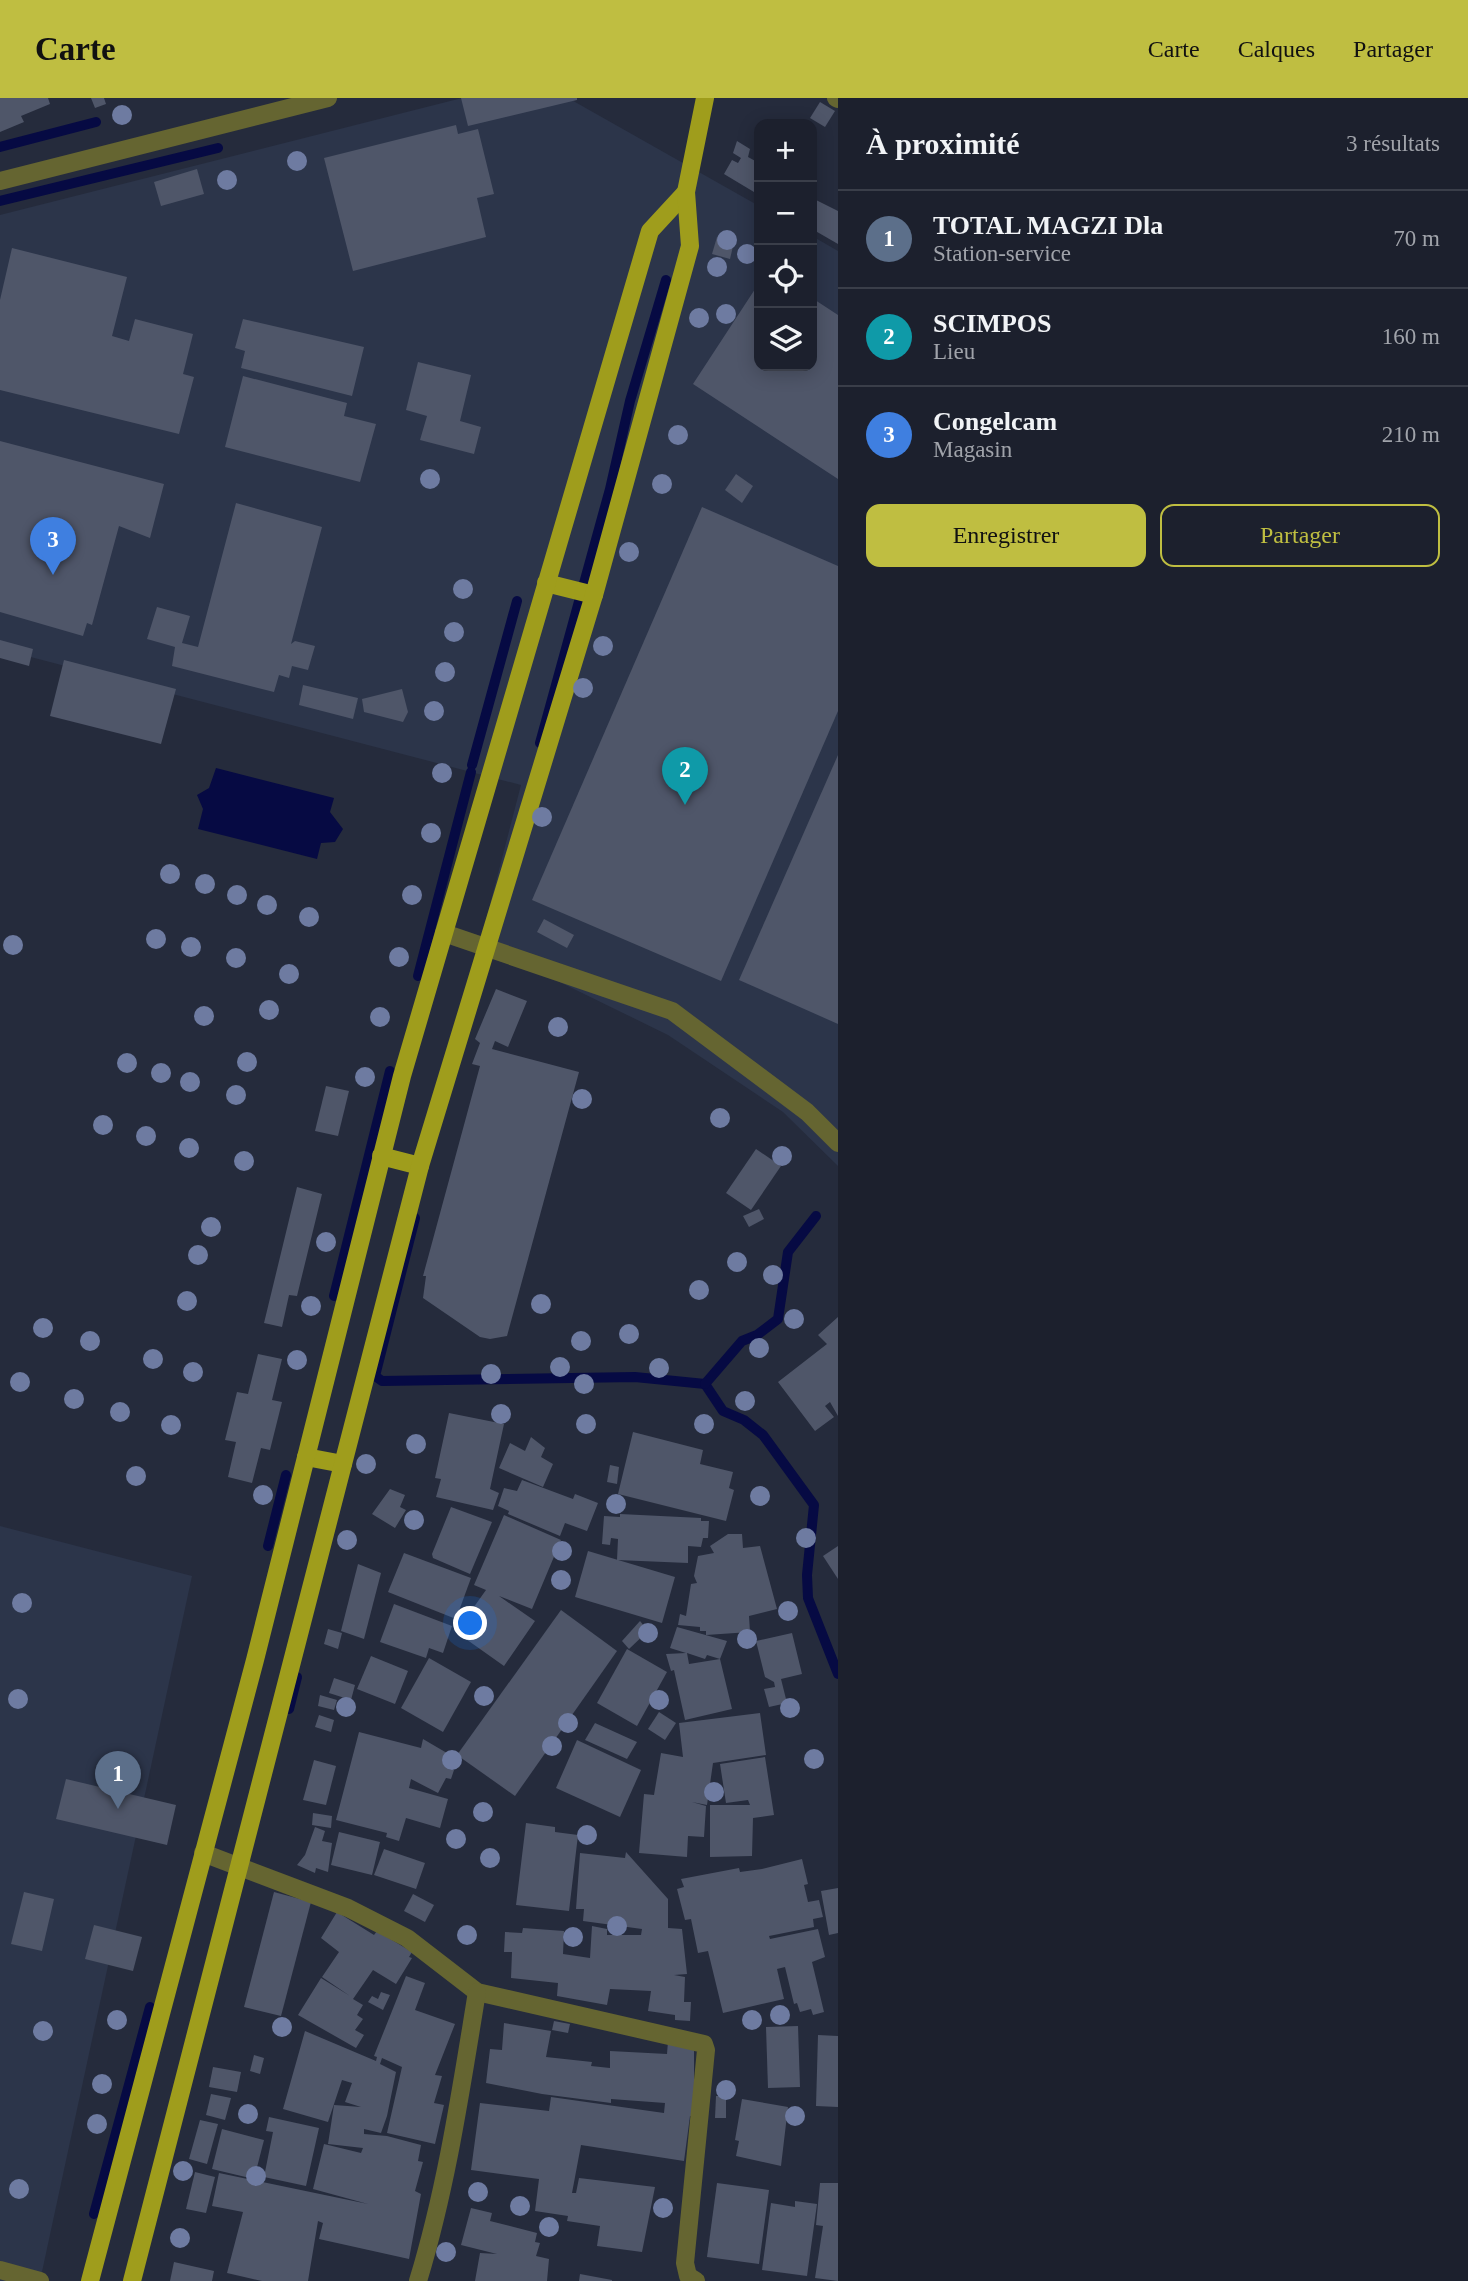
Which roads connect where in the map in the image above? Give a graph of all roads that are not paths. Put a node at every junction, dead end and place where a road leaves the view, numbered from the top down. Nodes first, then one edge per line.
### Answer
1 (328, 98) edge
2 (705, 98) edge
3 (0, 181) edge
4 (686, 192) junction
5 (546, 583) junction
6 (594, 595) junction
7 (444, 933) junction
8 (485, 948) junction
9 (838, 1143) edge
10 (382, 1156) junction
11 (420, 1166) junction
12 (306, 1457) junction
13 (343, 1464) junction
14 (204, 1853) junction
15 (240, 1866) junction
16 (477, 1992) junction
17 (0, 2270) edge
18 (40, 2281) edge
19 (90, 2281) edge
20 (132, 2281) edge
21 (418, 2281) edge
22 (696, 2281) edge

1 - 3 street
2 - 4 main road
4 - 5 main road
4 - 6 main road
5 - 6 main road
5 - 7 main road
6 - 8 main road
7 - 8 street
7 - 10 main road
8 - 9 street
8 - 11 main road
10 - 11 main road
10 - 12 main road
11 - 13 main road
12 - 13 main road
12 - 14 main road
13 - 15 main road
14 - 15 street
14 - 19 main road
15 - 16 street
15 - 20 main road
16 - 21 street
16 - 22 street
17 - 18 street

